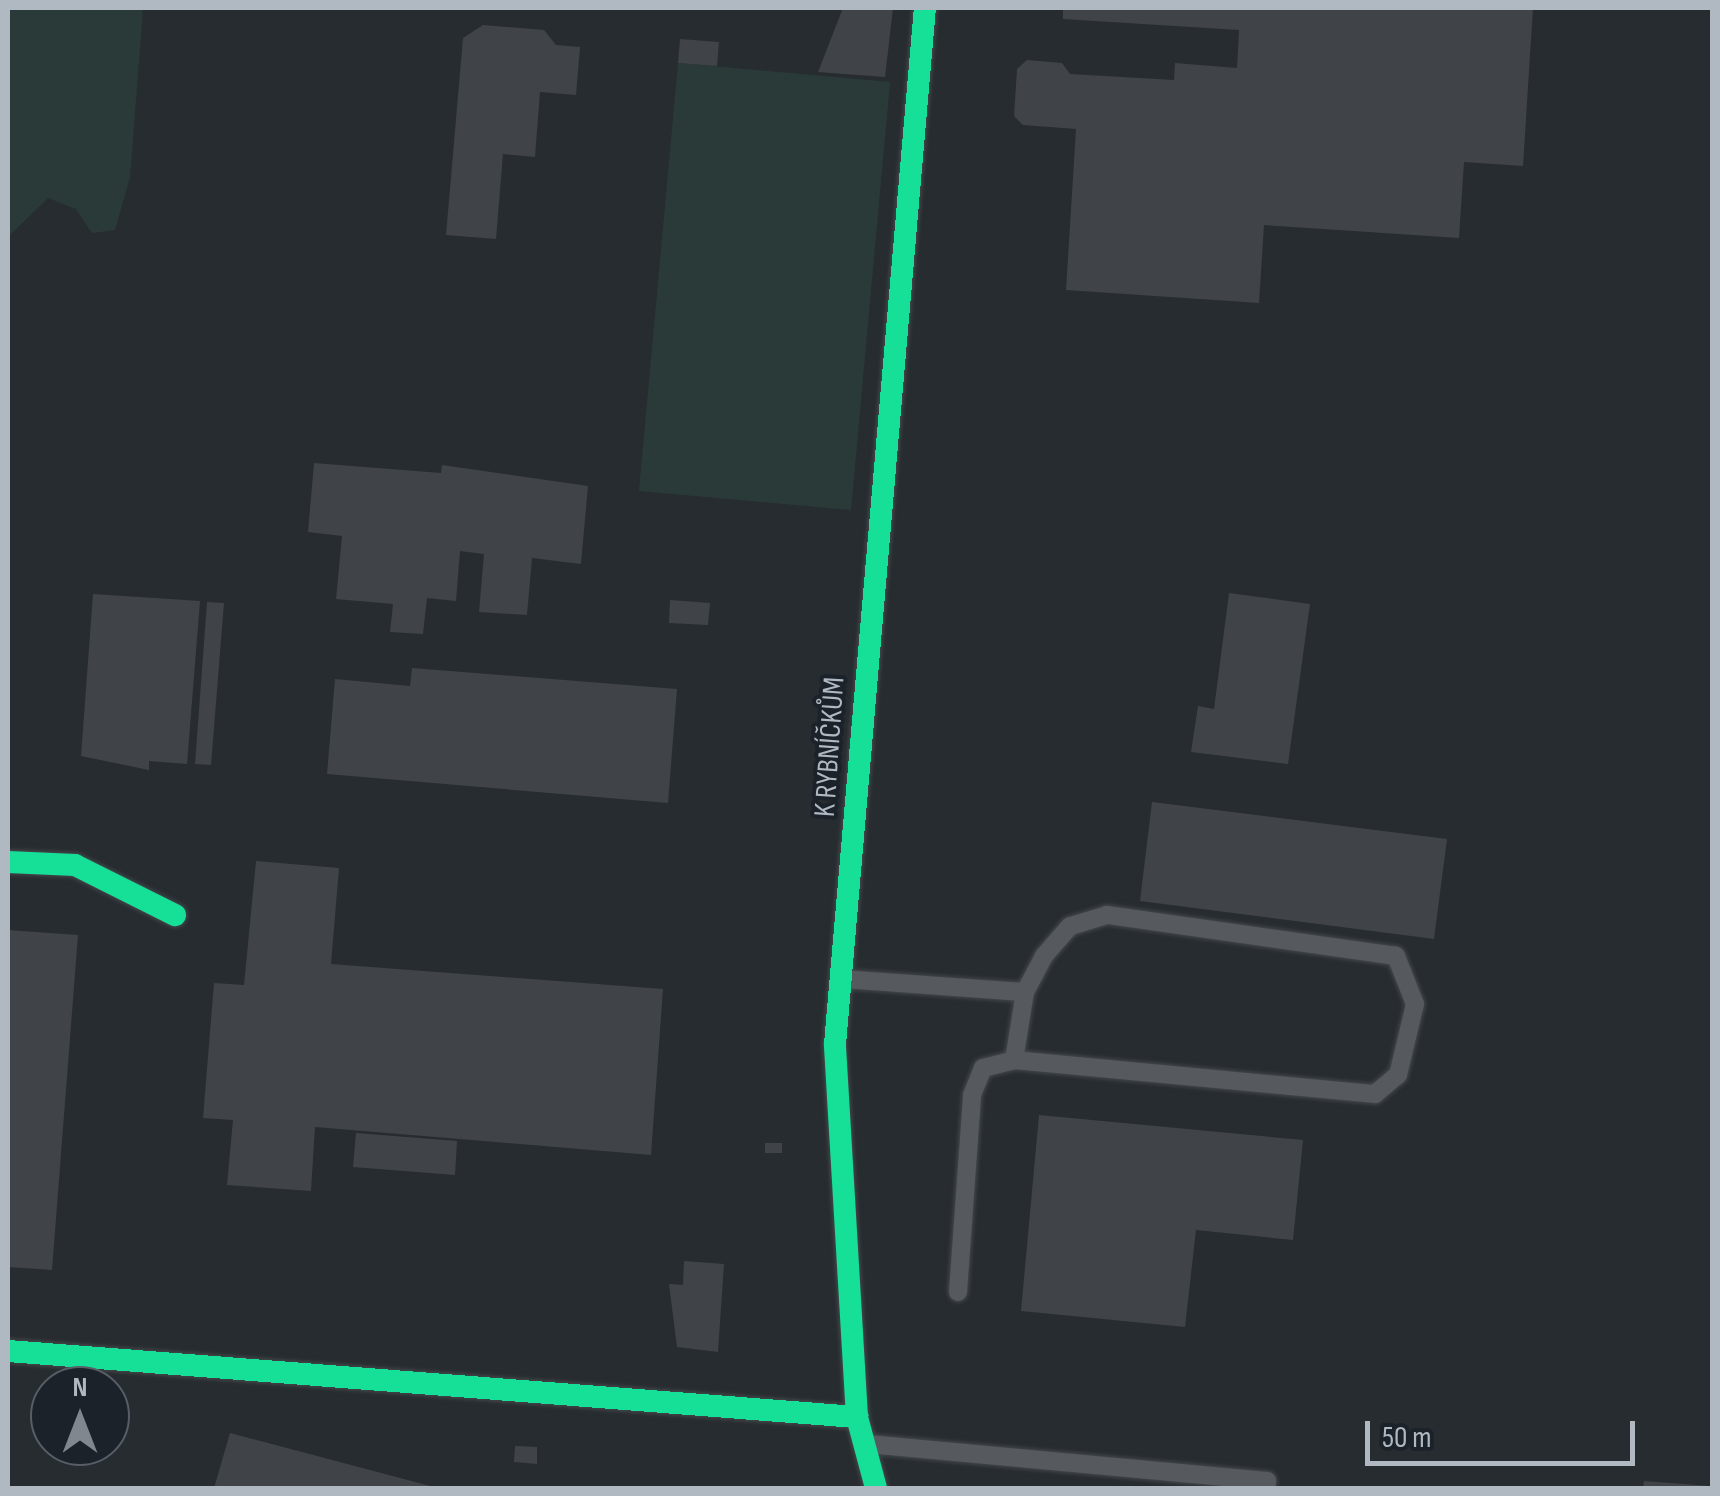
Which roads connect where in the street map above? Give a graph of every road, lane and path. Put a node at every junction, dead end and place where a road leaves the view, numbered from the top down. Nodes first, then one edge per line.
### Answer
1 (925, 8) edge
2 (8, 862) edge
3 (175, 916) dead end
4 (843, 979) junction
5 (1025, 992) junction
6 (1014, 1060) junction
7 (958, 1292) dead end
8 (8, 1351) edge
9 (857, 1417) junction
10 (862, 1444) junction
11 (876, 1488) edge
12 (1266, 1488) edge

1 - 4 street, K RYBNÍČKŮM
2 - 3 street
4 - 5 lane
4 - 9 street, K RYBNÍČKŮM
5 - 6 lane
5 - 6 lane
6 - 7 lane
8 - 9 street
9 - 10 street, K RYBNÍČKŮM
10 - 11 street, K RYBNÍČKŮM
10 - 12 lane

